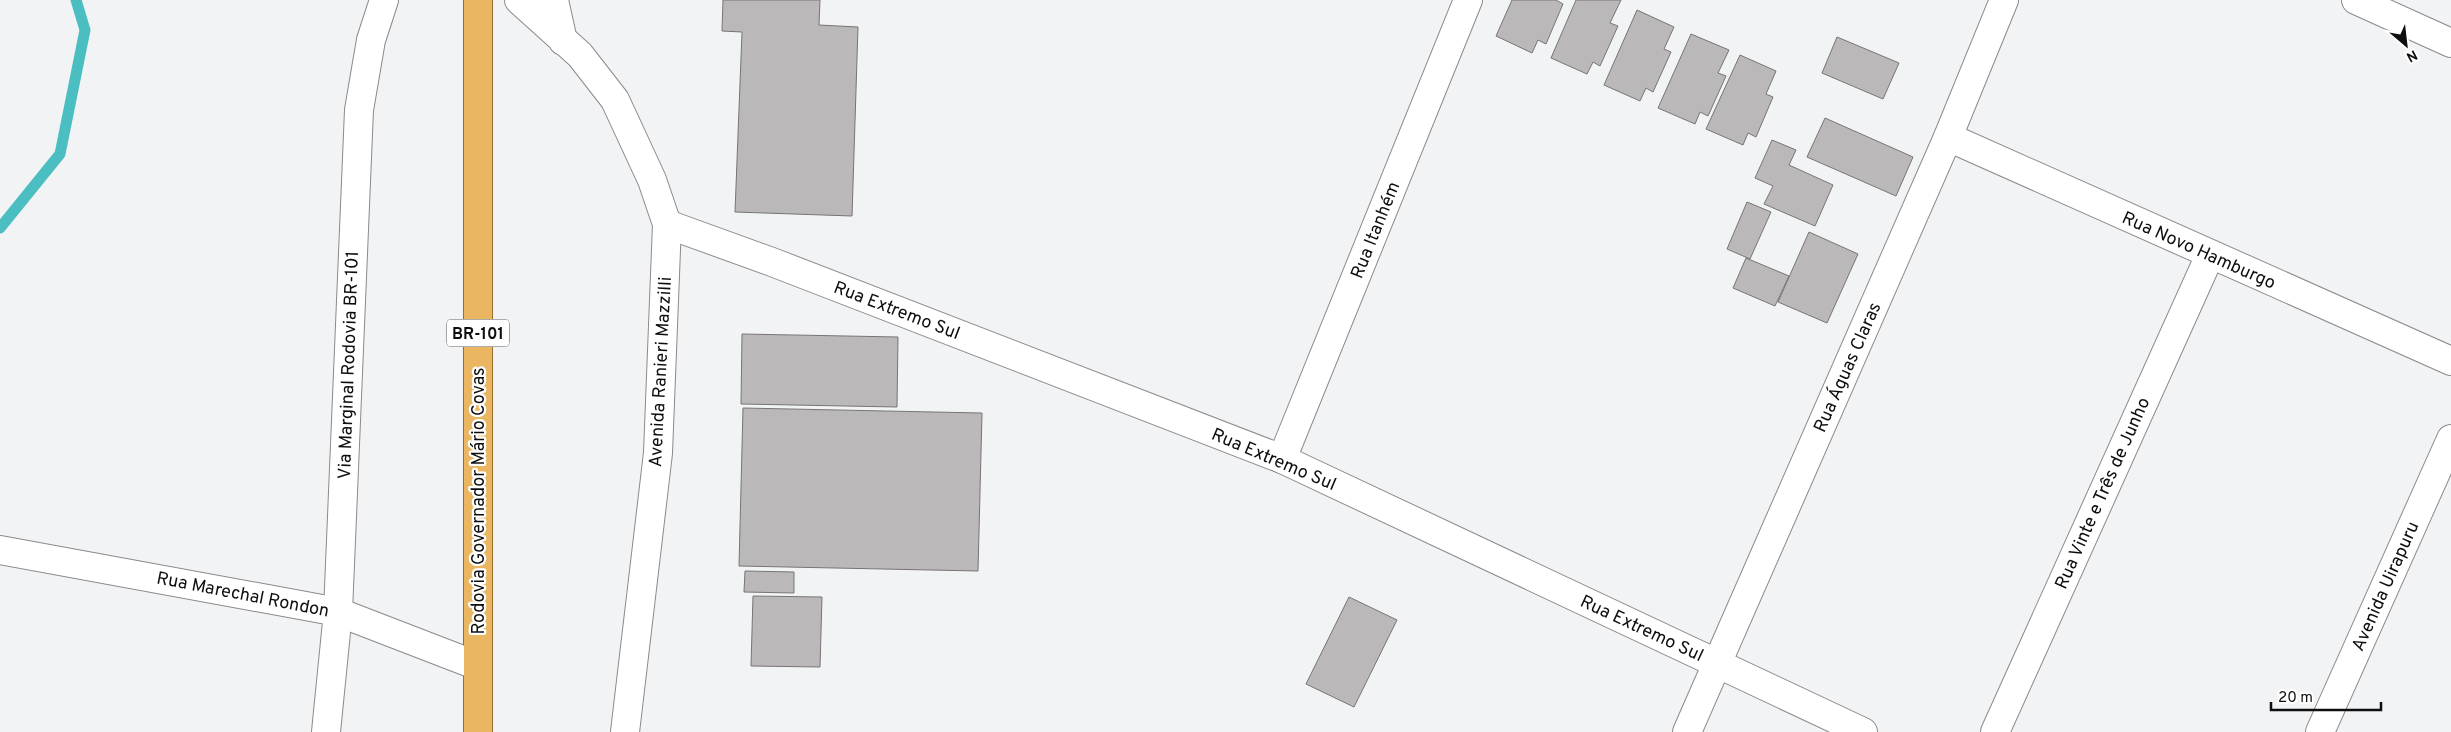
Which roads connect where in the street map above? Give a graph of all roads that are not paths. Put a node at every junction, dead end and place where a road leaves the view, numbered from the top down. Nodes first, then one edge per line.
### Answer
1 (384, 0) edge
2 (478, 0) edge
3 (519, 0) edge
4 (554, 0) edge
5 (1468, 0) edge
6 (2004, 0) edge
7 (2356, 0) edge
8 (563, 41) junction
9 (2451, 43) edge
10 (1948, 137) junction
11 (667, 224) junction
12 (2210, 255) junction
13 (2451, 362) edge
14 (2451, 439) edge
15 (1282, 459) junction
16 (0, 550) edge
17 (338, 612) junction
18 (1717, 663) junction
19 (478, 666) junction
20 (326, 732) edge
21 (478, 732) edge
22 (625, 732) edge
23 (1687, 732) edge
24 (1863, 732) edge
25 (1995, 732) edge
26 (2320, 732) edge

1 - 17 street, Via Marginal Rodovia BR-101
2 - 19 highway, Rodovia Governador Mário Covas / BR-101
3 - 8 street, Avenida Ranieri Mazzilli
4 - 8 street
5 - 15 street, Rua Itanhém
6 - 10 street, Rua Águas Claras
7 - 9 street
8 - 11 street, Avenida Ranieri Mazzilli
10 - 12 street, Rua Novo Hamburgo
10 - 18 street, Rua Águas Claras
11 - 15 street, Rua Extremo Sul
11 - 22 street, Avenida Ranieri Mazzilli
12 - 13 street, Rua Novo Hamburgo
12 - 25 street, Rua Vinte e Três de Junho
14 - 26 street, Avenida Uirapuru
15 - 18 street, Rua Extremo Sul
16 - 17 street, Rua Marechal Rondon
17 - 19 street, Rua Marechal Rondon
17 - 20 street, Via Marginal Rodovia BR-101
18 - 23 street, Rua Águas Claras
18 - 24 street, Rua Extremo Sul
19 - 21 highway, Rodovia Governador Mário Covas / BR-101

